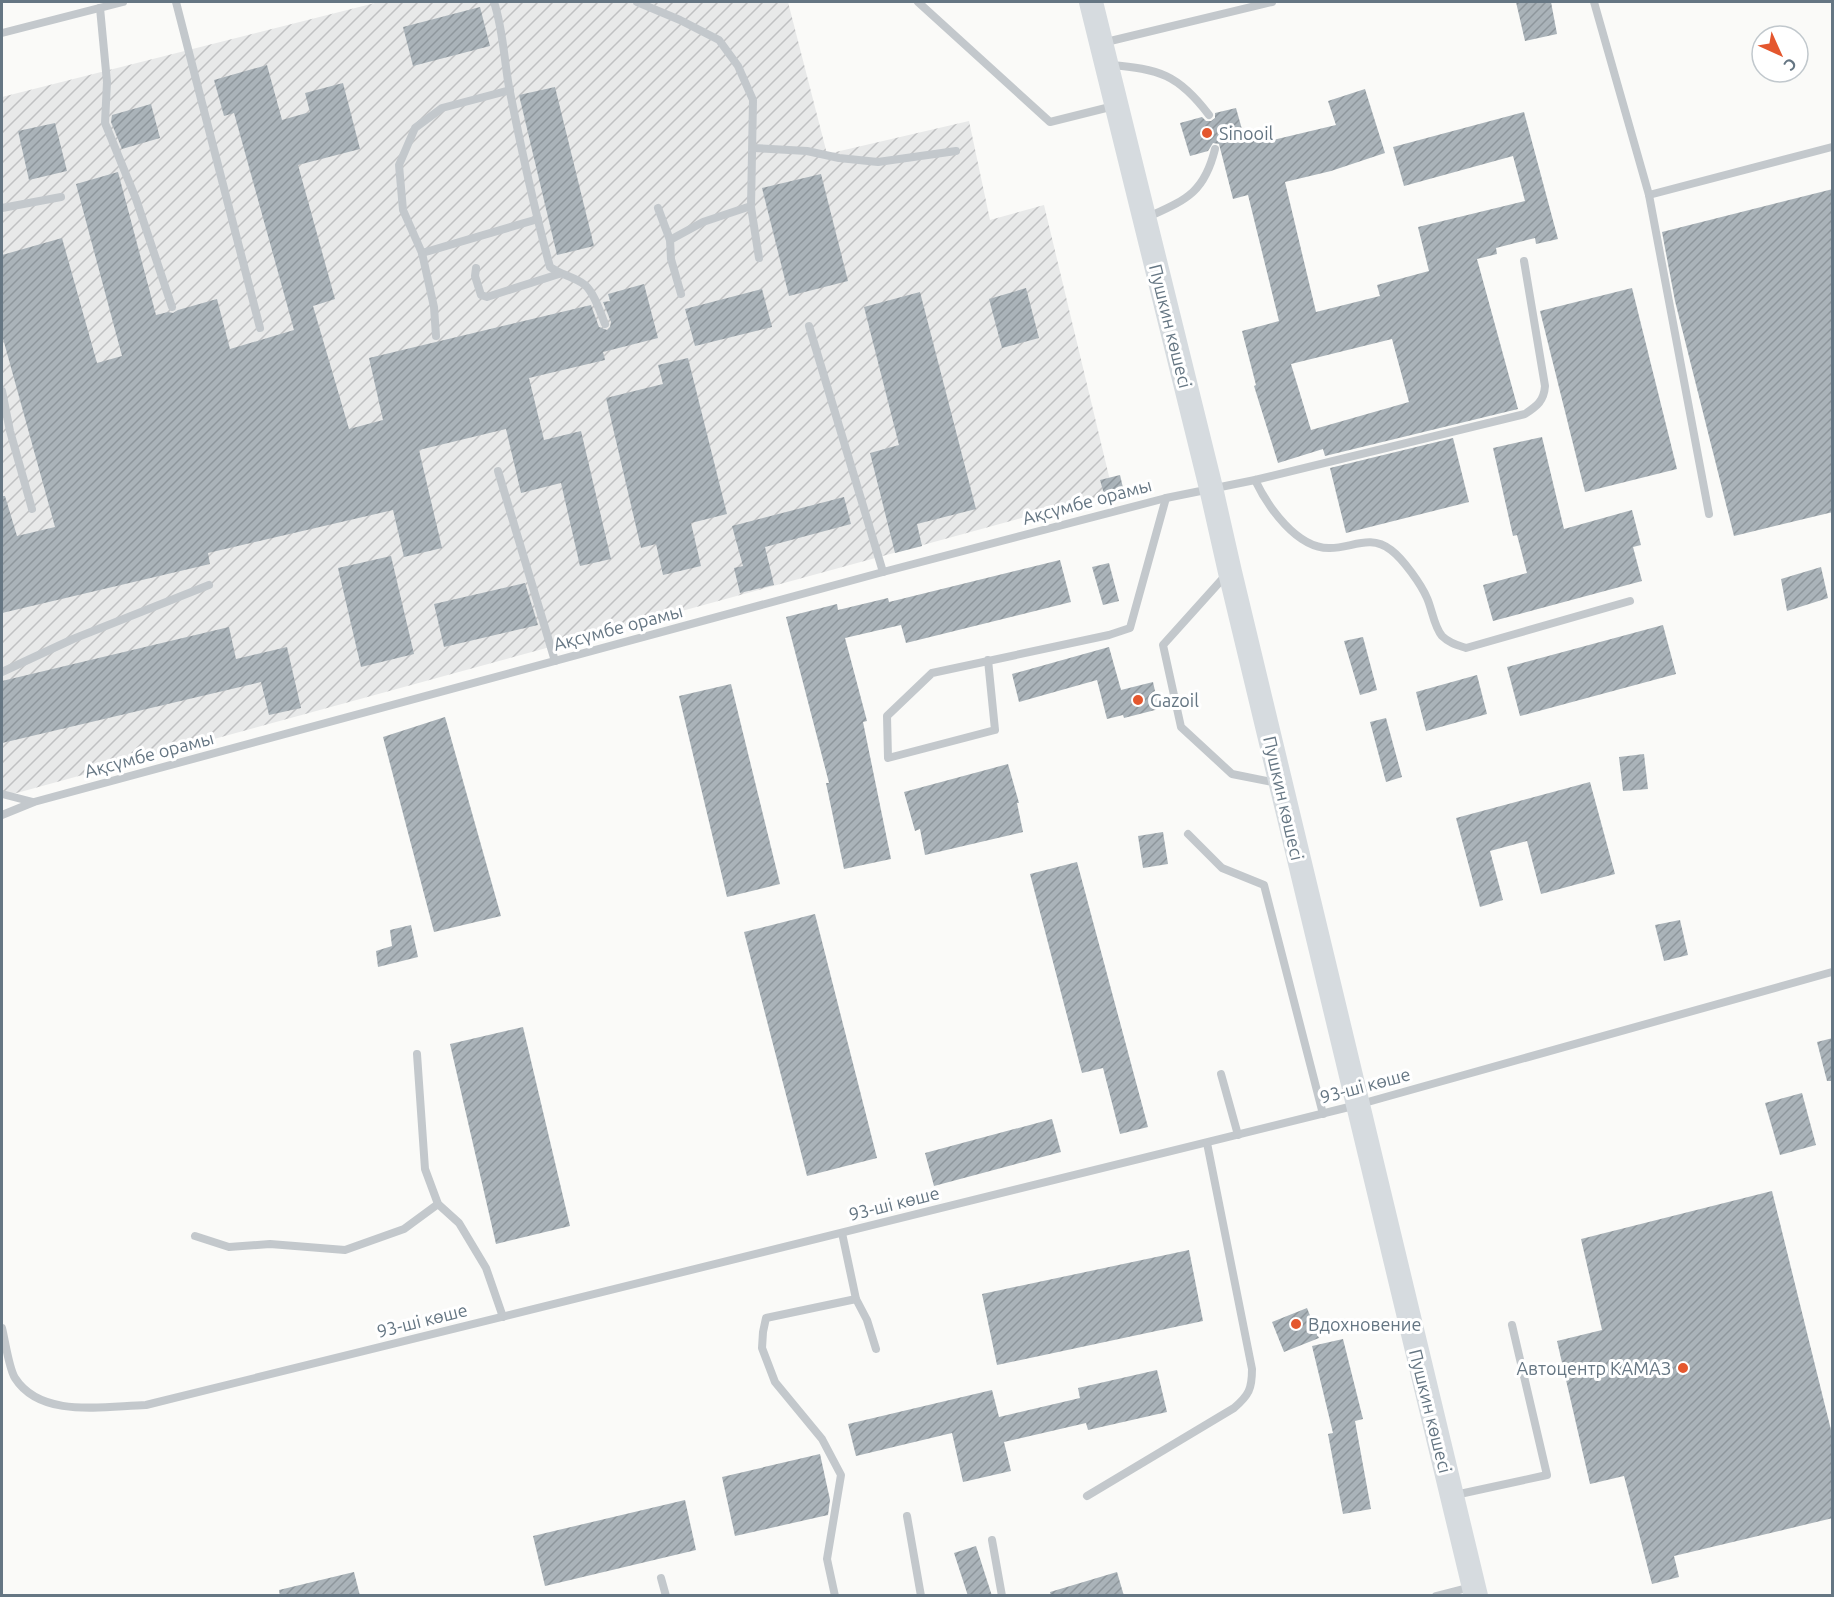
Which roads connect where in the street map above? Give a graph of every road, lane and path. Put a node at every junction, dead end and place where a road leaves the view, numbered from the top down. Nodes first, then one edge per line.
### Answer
1 (123, 2) edge
2 (176, 2) edge
3 (494, 2) edge
4 (637, 2) edge
5 (918, 2) edge
6 (1091, 2) edge
7 (1272, 2) edge
8 (1594, 2) edge
9 (100, 8) junction
10 (2, 33) edge
11 (1104, 54) junction
12 (510, 90) junction
13 (1117, 106) junction
14 (1209, 115) dead end
15 (1833, 147) edge
16 (753, 148) junction
17 (1215, 149) dead end
18 (956, 151) dead end
19 (1649, 195) junction
20 (61, 197) dead end
21 (751, 206) junction
22 (2, 208) edge
23 (658, 208) dead end
24 (538, 219) junction
25 (1144, 219) junction
26 (670, 240) junction
27 (422, 253) junction
28 (759, 258) dead end
29 (1524, 261) dead end
30 (476, 268) dead end
31 (560, 274) junction
32 (681, 294) dead end
33 (172, 307) dead end
34 (605, 324) dead end
35 (809, 326) dead end
36 (260, 328) dead end
37 (436, 336) dead end
38 (2, 391) edge
39 (498, 471) dead end
40 (1255, 480) junction
41 (1211, 488) junction
42 (1166, 498) junction
43 (32, 509) dead end
44 (1709, 514) dead end
45 (883, 572) junction
46 (1230, 572) junction
47 (208, 585) dead end
48 (1630, 601) dead end
49 (988, 660) junction
50 (555, 661) junction
51 (2, 672) edge
52 (1280, 783) junction
53 (2, 794) edge
54 (34, 802) junction
55 (2, 815) edge
56 (1188, 834) dead end
57 (1833, 972) edge
58 (417, 1054) dead end
59 (1221, 1074) dead end
60 (1357, 1105) junction
61 (1323, 1114) junction
62 (1238, 1135) junction
63 (1207, 1143) junction
64 (438, 1204) junction
65 (842, 1233) junction
66 (195, 1236) dead end
67 (856, 1299) junction
68 (503, 1317) junction
69 (1512, 1325) dead end
70 (2, 1328) edge
71 (876, 1349) dead end
72 (1087, 1496) dead end
73 (1452, 1496) junction
74 (907, 1516) dead end
75 (992, 1540) dead end
76 (661, 1578) dead end
77 (1475, 1591) edge
78 (666, 1596) edge
79 (835, 1596) edge
80 (921, 1596) edge
81 (1002, 1596) edge
82 (1437, 1596) edge

1 - 9 lane
2 - 36 lane
3 - 12 lane
4 - 16 lane
5 - 13 lane
6 - 11 main road, Пушкин көшесі
7 - 11 lane
8 - 19 lane
9 - 10 lane
9 - 33 lane
11 - 13 main road, Пушкин көшесі
11 - 14 lane
12 - 24 lane
12 - 27 lane
13 - 25 main road, Пушкин көшесі
15 - 19 lane
16 - 18 lane
16 - 21 lane
17 - 25 lane
19 - 44 lane
20 - 22 lane
21 - 26 lane
21 - 28 lane
23 - 26 lane
24 - 27 lane
24 - 31 lane
25 - 41 main road, Пушкин көшесі
26 - 32 lane
27 - 37 lane
29 - 40 lane, Ақсүмбе орамы
30 - 31 lane
31 - 34 lane
35 - 45 lane
38 - 43 lane
39 - 50 lane
40 - 41 lane, Ақсүмбе орамы
40 - 48 lane
41 - 42 lane, Ақсүмбе орамы
41 - 46 main road, Пушкин көшесі
42 - 45 lane, Ақсүмбе орамы
42 - 49 lane
45 - 50 lane, Ақсүмбе орамы
46 - 52 main road, Пушкин көшесі
46 - 52 lane
47 - 51 lane
49 - 49 lane
50 - 54 lane, Ақсүмбе орамы
52 - 60 main road, Пушкин көшесі
53 - 54 lane
54 - 55 lane, Ақсүмбе орамы
56 - 61 lane
57 - 60 lane, 93-ші көше
58 - 64 lane
59 - 62 lane
60 - 61 lane, 93-ші көше
60 - 73 main road, Пушкин көшесі
61 - 62 lane, 93-ші көше
62 - 63 lane, 93-ші көше
63 - 65 lane, 93-ші көше
63 - 72 lane
64 - 66 lane
64 - 68 lane
65 - 67 lane
65 - 68 lane, 93-ші көше
67 - 71 lane
67 - 79 lane
68 - 70 lane, 93-ші көше
69 - 73 lane
73 - 77 main road, Пушкин көшесі
74 - 80 lane
75 - 81 lane
76 - 78 lane
77 - 82 lane

